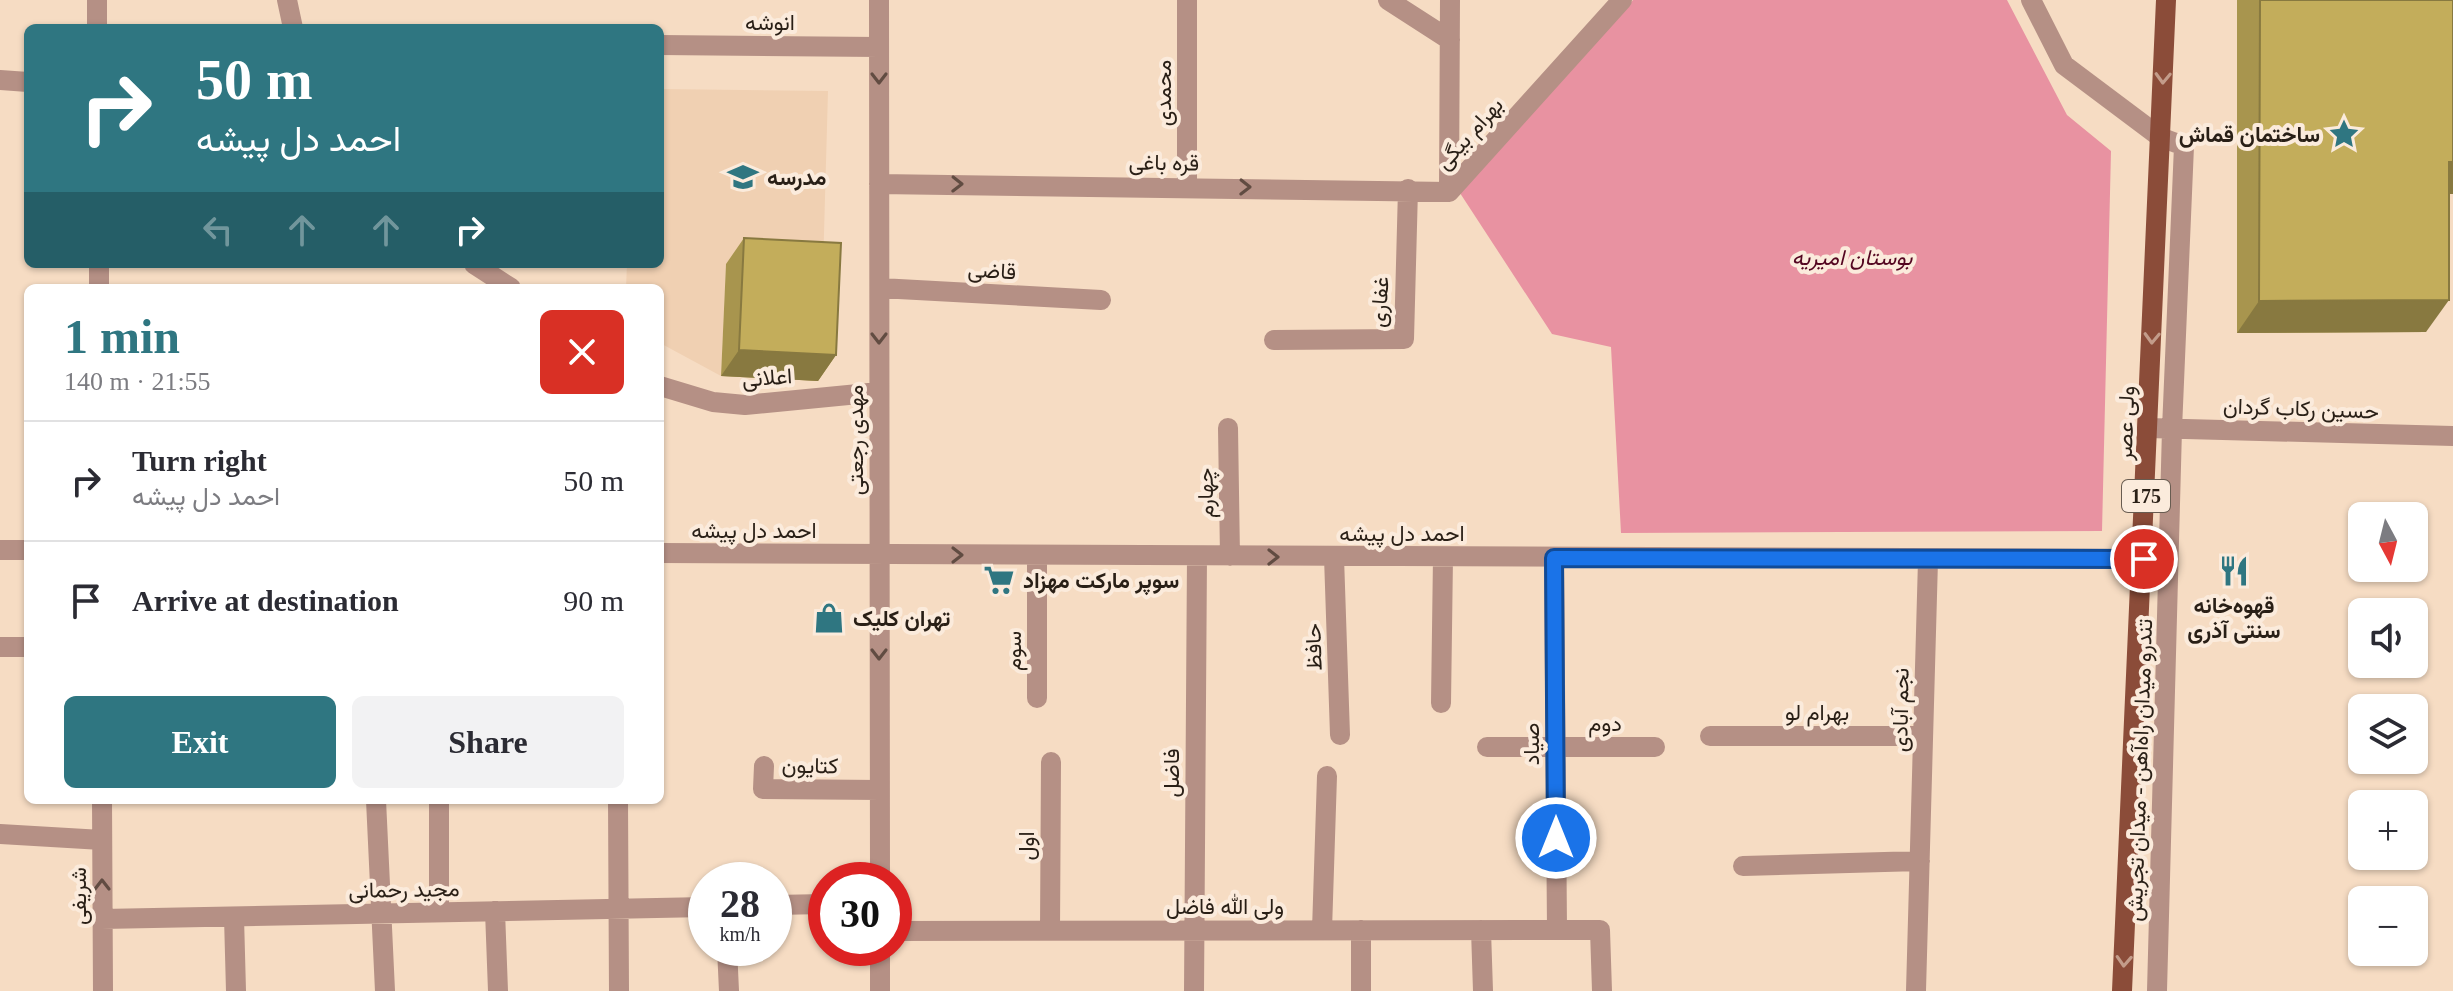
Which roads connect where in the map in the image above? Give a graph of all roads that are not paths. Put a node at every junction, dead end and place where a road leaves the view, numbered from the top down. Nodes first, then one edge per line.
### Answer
1 (97, 0) edge
2 (287, 0) edge
3 (879, 0) edge
4 (1187, 0) edge
5 (1388, 0) edge
6 (1450, 0) edge
7 (1622, 0) edge
8 (2031, 0) edge
9 (2166, 0) edge
10 (97, 24) edge
11 (292, 24) edge
12 (1450, 40) junction
13 (664, 45) edge
14 (879, 47) junction
15 (0, 80) edge
16 (24, 82) edge
17 (2160, 137) junction
18 (879, 184) junction
19 (1187, 187) junction
20 (1408, 189) junction
21 (1449, 192) junction
22 (480, 268) edge
23 (505, 284) edge
24 (880, 288) junction
25 (1101, 300) dead end
26 (1274, 340) dead end
27 (664, 387) edge
28 (879, 392) junction
29 (1228, 428) dead end
30 (2148, 428) junction
31 (2172, 429) junction
32 (2453, 436) edge
33 (0, 550) edge
34 (24, 550) edge
35 (664, 553) edge
36 (879, 554) junction
37 (1037, 555) junction
38 (1197, 556) junction
39 (1230, 556) junction
40 (1334, 557) junction
41 (1443, 557) junction
42 (1554, 558) junction
43 (2144, 559) junction
44 (1928, 560) junction
45 (0, 647) edge
46 (24, 647) edge
47 (1037, 698) dead end
48 (1441, 703) dead end
49 (1340, 735) dead end
50 (1710, 736) dead end
51 (1923, 736) junction
52 (1487, 747) dead end
53 (1555, 747) junction
54 (1655, 747) dead end
55 (1051, 762) dead end
56 (764, 766) dead end
57 (1327, 776) dead end
58 (880, 790) junction
59 (102, 804) edge
60 (376, 804) edge
61 (439, 804) edge
62 (618, 804) edge
63 (0, 834) edge
64 (102, 840) junction
65 (1920, 861) junction
66 (880, 862) edge
67 (1743, 866) dead end
68 (688, 907) edge
69 (619, 909) junction
70 (495, 911) junction
71 (439, 913) junction
72 (380, 914) junction
73 (234, 917) junction
74 (102, 919) junction
75 (1557, 929) junction
76 (1050, 930) junction
77 (1194, 930) junction
78 (1322, 930) junction
79 (1361, 930) junction
80 (1481, 930) junction
81 (912, 931) edge
82 (728, 966) edge
83 (880, 966) edge
84 (103, 991) edge
85 (236, 991) edge
86 (385, 991) edge
87 (498, 991) edge
88 (619, 991) edge
89 (729, 991) edge
90 (880, 991) edge
91 (1194, 991) edge
92 (1361, 991) edge
93 (1483, 991) edge
94 (1602, 991) edge
95 (1916, 991) edge
96 (2122, 991) edge
97 (2157, 991) edge

1 - 10 street
2 - 11 street
3 - 14 street, مهدی رجعتی
4 - 19 street, محمدی
5 - 12 street
6 - 12 street, بهرام بیگی
7 - 21 street, بهرام بیگی
8 - 17 street, تندرو میدان راه‌آهن - میدان تجریش
9 -> 17 main road, ولی عصر / 175
12 - 21 street, بهرام بیگی
13 - 14 street, انوشه
14 -> 18 street, مهدی رجعتی
15 - 16 street
17 -> 30 main road, ولی عصر / 175
17 - 31 street, تندرو میدان راه‌آهن - میدان تجریش
18 -> 19 street, قره باغی
18 - 24 street, مهدی رجعتی
19 -> 20 street, قره باغی
20 - 21 street, قره باغی
20 - 26 street, غفاری
22 - 23 street
24 - 25 street, قاضی
24 -> 28 street, مهدی رجعتی
27 - 28 street, اعلانی
28 - 36 street, مهدی رجعتی
29 - 39 street, چهارم
30 - 31 street, حسین رکاب‌ گردان
30 - 43 main road, ولی عصر / 175
31 - 32 street, حسین رکاب‌ گردان
31 - 97 street, تندرو میدان راه‌آهن - میدان تجریش
33 - 34 street
35 - 36 street, احمد دل پیشه
36 -> 37 street, احمد دل پیشه
36 -> 58 street, مهدی رجعتی
37 - 38 street, احمد دل پیشه
37 - 47 street, سوم
38 - 39 street, احمد دل پیشه
38 - 77 street, فاضل
39 -> 40 street, احمد دل پیشه
40 - 41 street, احمد دل پیشه
40 - 49 street, حافظ
41 - 42 street, احمد دل پیشه
41 - 48 street
42 - 44 street, احمد دل پیشه
42 - 53 street, صیاد
43 - 44 street, احمد دل پیشه
43 -> 96 main road, ولی عصر / 175
44 - 51 street, نجم آبادی
45 - 46 street
50 - 51 street, بهرام لو
51 - 65 street, نجم آبادی
52 - 53 street
53 - 54 street, دوم
53 - 75 street, صیاد
55 - 76 street, اول
56 - 58 street, کتایون
57 - 78 street
58 - 66 street, مهدی رجعتی
59 - 64 street, شریفی
60 - 72 street
61 - 71 street
62 - 69 street
63 - 64 street
74 -> 64 street, شریفی
65 - 67 street
65 - 95 street, نجم آبادی
68 - 69 street, مجید رحمانی
69 - 70 street, مجید رحمانی
69 - 88 street
70 - 71 street, مجید رحمانی
70 - 87 street
71 - 72 street, مجید رحمانی
72 - 73 street, مجید رحمانی
72 - 86 street
73 - 74 street, مجید رحمانی
73 - 85 street
74 - 84 street, شریفی
75 - 80 street, ولی الله فاضل
75 - 94 street, ولی الله فاضل
76 - 77 street, ولی الله فاضل
76 - 81 street, ولی الله فاضل
77 - 78 street, ولی الله فاضل
77 - 91 street, فاضل
78 - 79 street, ولی الله فاضل
79 - 80 street, ولی الله فاضل
79 - 92 street
80 - 93 street
82 - 89 street
83 - 90 street

